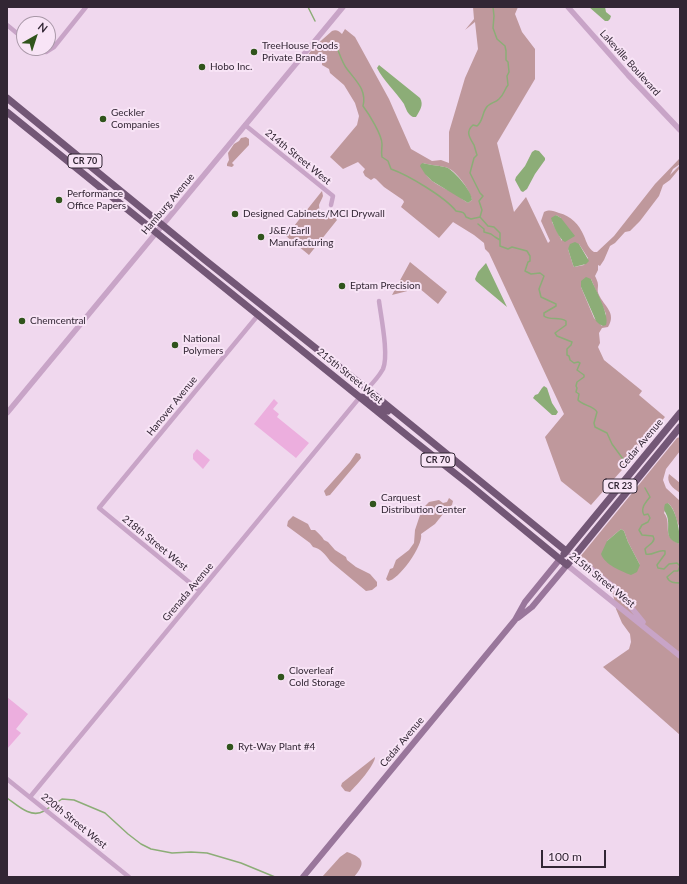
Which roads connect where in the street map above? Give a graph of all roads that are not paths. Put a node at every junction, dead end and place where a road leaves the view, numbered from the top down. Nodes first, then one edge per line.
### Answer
1 (86, 7) edge
2 (343, 7) edge
3 (568, 7) edge
4 (7, 25) edge
5 (16, 32) edge
6 (56, 44) edge
7 (7, 98) edge
8 (7, 112) edge
9 (245, 125) junction
10 (680, 130) edge
11 (331, 205) dead end
12 (162, 225) junction
13 (156, 232) junction
14 (379, 301) dead end
15 (259, 314) junction
16 (304, 352) junction
17 (367, 389) junction
18 (360, 397) junction
19 (7, 413) edge
20 (680, 413) edge
21 (680, 427) edge
22 (416, 428) junction
23 (99, 508) joint
24 (566, 551) junction
25 (574, 557) junction
26 (560, 559) junction
27 (568, 565) junction
28 (200, 591) junction
29 (515, 620) junction
30 (656, 637) junction
31 (680, 656) edge
32 (7, 778) edge
33 (30, 797) junction
34 (129, 877) edge
35 (303, 877) edge

1 - 6 street
2 - 9 street, Hamburg Avenue
3 - 10 street, Lakeville Boulevard
4 - 5 street
7 - 12 main road, 215th Street West / CR 70
8 - 13 main road, 215th Street West / CR 70
9 - 11 street, 214th Street West
9 - 12 street, Hamburg Avenue
12 - 13 street, Hamburg Avenue
12 - 17 main road, 215th Street West / CR 70
13 - 15 main road, 215th Street West / CR 70
13 - 19 street, Hamburg Avenue
14 - 17 street
15 - 16 main road, 215th Street West / CR 70
15 - 23 street, Hanover Avenue
16 - 17 main road
16 - 18 main road, 215th Street West / CR 70
17 - 22 main road, 215th Street West / CR 70
18 - 22 main road
18 - 26 main road, 215th Street West / CR 70
18 - 28 street, Grenada Avenue
20 - 24 main road, Cedar Avenue / CR 23
21 - 25 main road, Cedar Avenue / CR 23
22 - 24 main road, 215th Street West / CR 70
23 - 28 street, 218th Street West
24 - 25 street
24 - 26 main road, Cedar Avenue / CR 23
25 - 27 main road, Cedar Avenue / CR 23
25 - 30 street
26 - 27 main road, 215th Street West / CR 70
26 - 29 main road, Cedar Avenue / CR 23
27 - 29 main road, Cedar Avenue / CR 23
27 - 30 street, 215th Street West
28 - 33 street, Grenada Avenue
29 - 35 main road, Cedar Avenue / CR 23
30 - 31 street, 215th Street West
32 - 33 street, 220th Street West
33 - 34 street, 220th Street West

